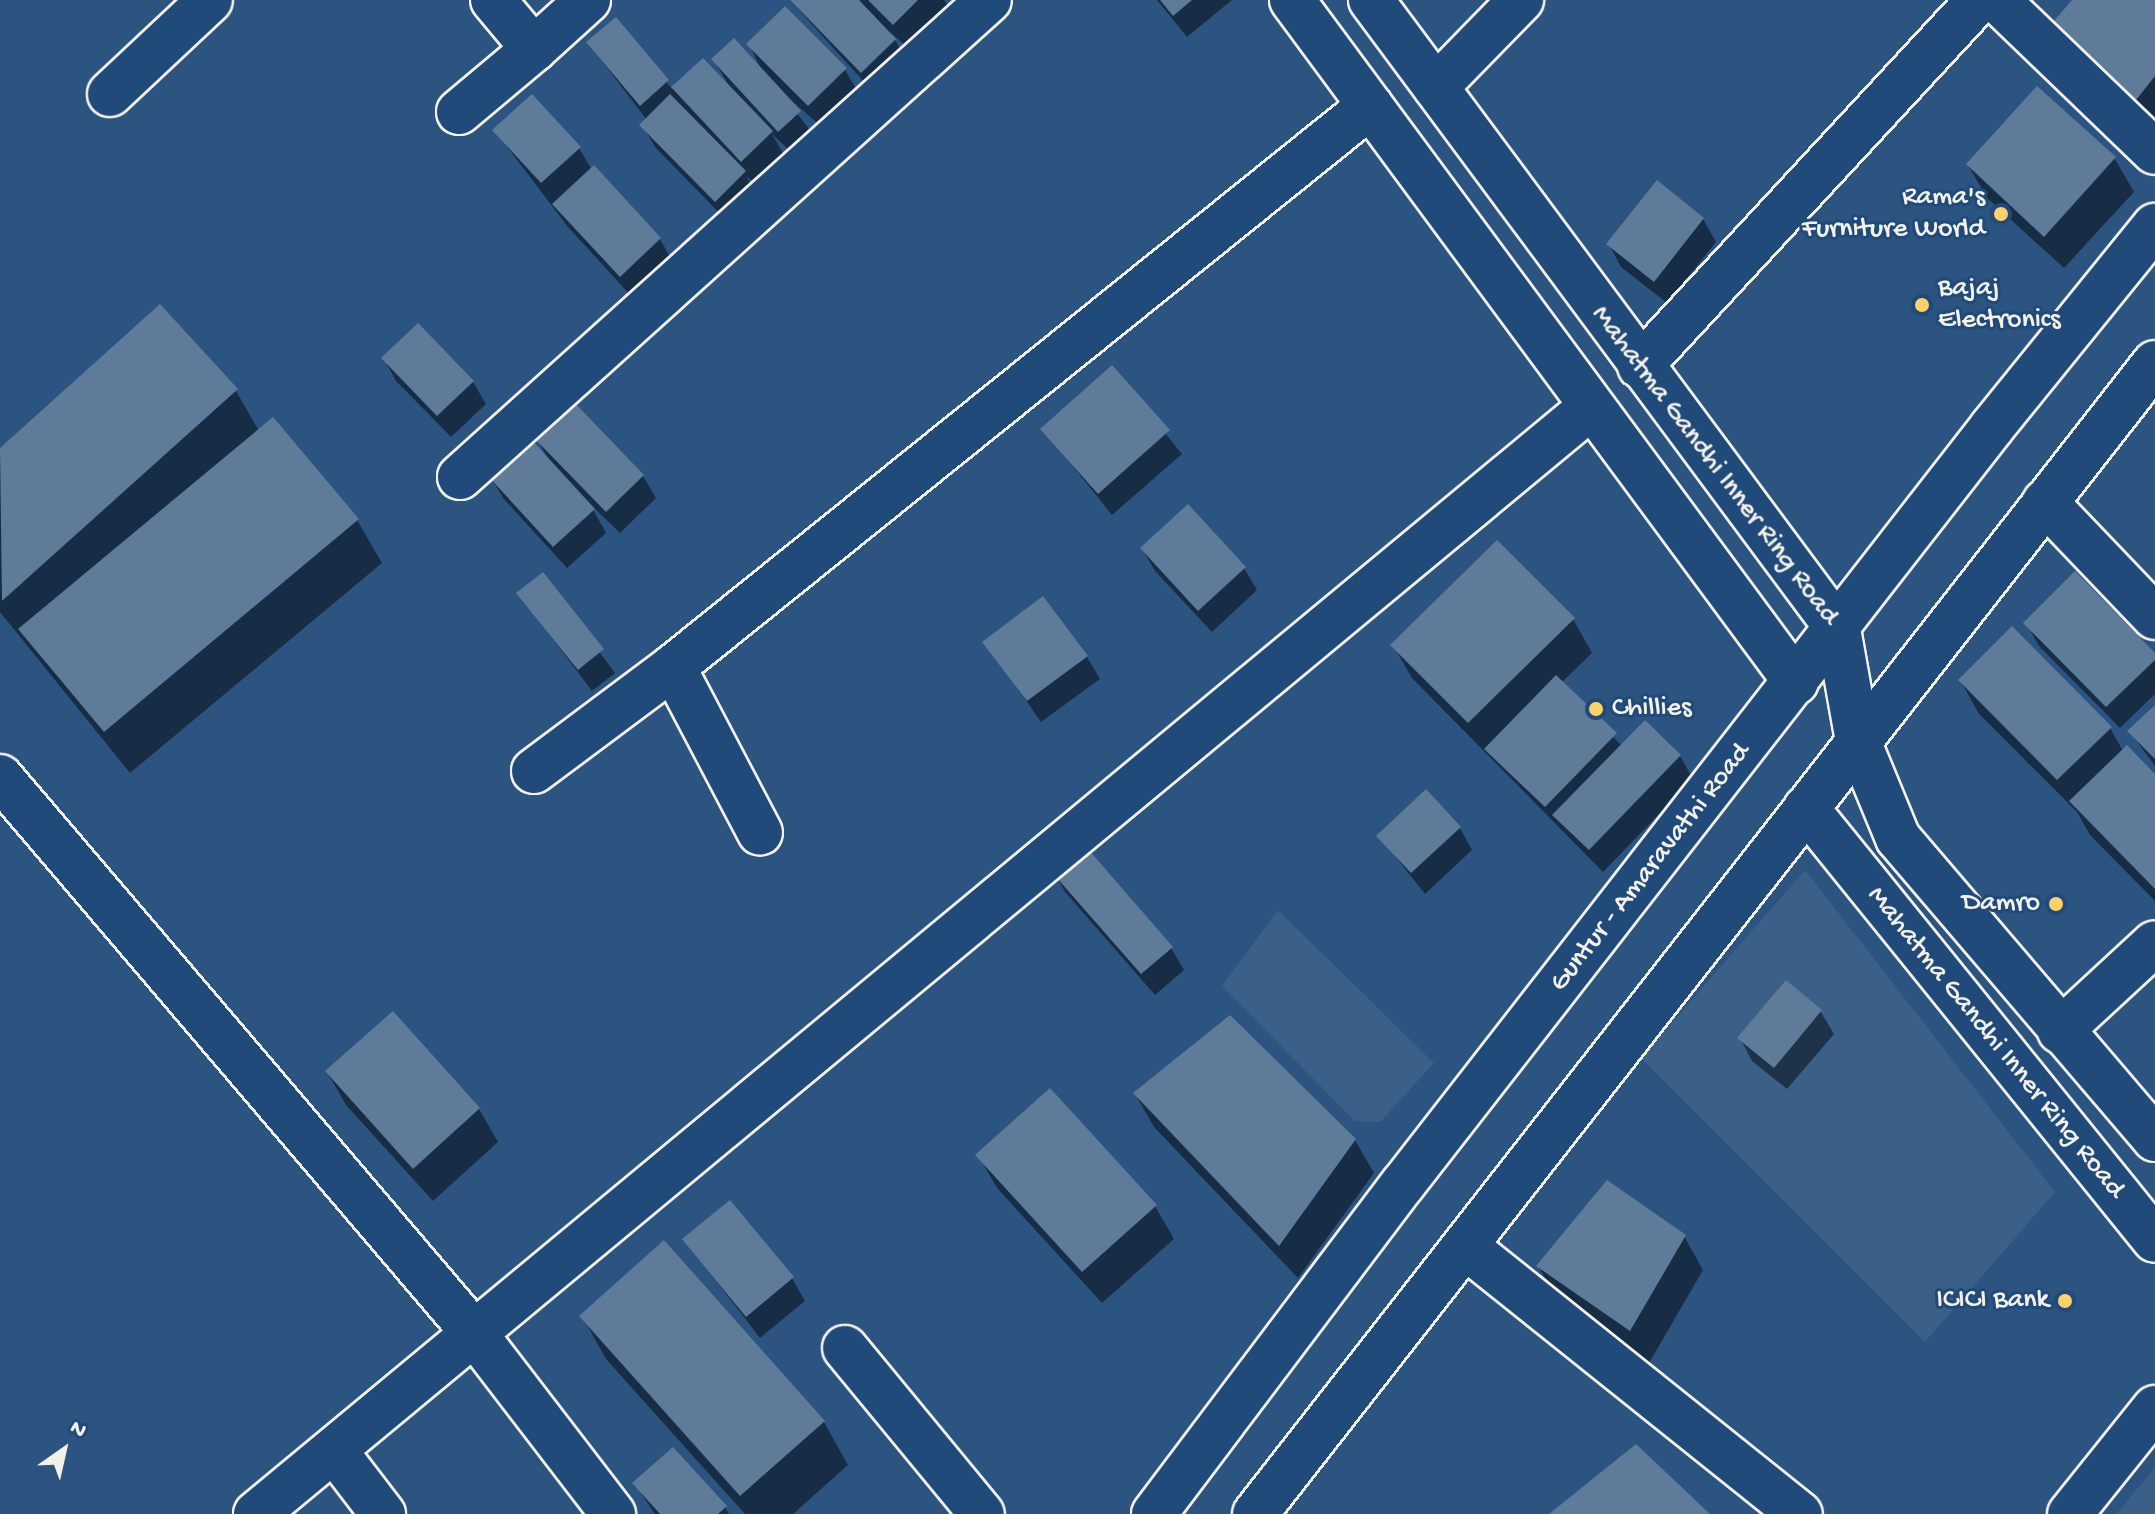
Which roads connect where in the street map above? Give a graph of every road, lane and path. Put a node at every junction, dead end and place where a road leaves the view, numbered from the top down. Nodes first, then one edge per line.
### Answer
1 (210, 0) edge
2 (493, 0) edge
3 (588, 0) edge
4 (989, 0) edge
5 (1292, 0) edge
6 (1371, 0) edge
7 (1521, 0) edge
8 (1979, 0) edge
9 (1997, 0) edge
10 (534, 49) junction
11 (1436, 87) junction
12 (110, 94) dead end
13 (1370, 106) junction
14 (459, 112) dead end
15 (2155, 152) edge
16 (2155, 226) edge
17 (2155, 363) edge
18 (1640, 366) junction
19 (1591, 407) junction
20 (460, 477) dead end
21 (2045, 502) junction
22 (2155, 617) edge
23 (1838, 629) junction
24 (673, 667) junction
25 (1796, 682) junction
26 (1858, 741) junction
27 (534, 771) dead end
28 (0, 777) edge
29 (1806, 808) junction
30 (760, 833) dead end
31 (2155, 943) edge
32 (2060, 1031) junction
33 (2155, 1139) edge
34 (2155, 1240) edge
35 (1465, 1246) junction
36 (475, 1334) junction
37 (845, 1348) dead end
38 (2155, 1408) edge
39 (334, 1450) junction
40 (256, 1514) edge
41 (383, 1514) edge
42 (613, 1514) edge
43 (982, 1514) edge
44 (1154, 1514) edge
45 (1255, 1514) edge
46 (1800, 1514) edge
47 (2070, 1514) edge

1 - 12 street
2 - 10 street
3 - 10 street
4 - 20 street
5 - 13 street
6 - 11 street, Mahatma Gandhi Inner Ring Road
7 - 11 street
8 - 18 street
9 - 15 street
10 - 14 street
11 - 18 street, Mahatma Gandhi Inner Ring Road
13 - 19 street
13 - 24 street
16 - 23 street, Guntur - Amaravathi Road
17 - 21 street
18 - 23 street, Mahatma Gandhi Inner Ring Road
19 - 25 street
19 - 36 street
21 - 22 street
21 - 26 street
23 - 25 street, Guntur - Amaravathi Road
23 - 26 street, Mahatma Gandhi Inner Ring Road
24 - 27 street
24 - 30 street
25 - 44 street, Guntur - Amaravathi Road
26 - 29 street
26 - 32 street, Mahatma Gandhi Inner Ring Road
28 - 36 street
29 - 34 street, Mahatma Gandhi Inner Ring Road
29 - 35 street
31 - 32 street
32 - 33 street, Mahatma Gandhi Inner Ring Road
35 - 45 street
35 - 46 street
36 - 39 street
36 - 42 street
37 - 43 street
38 - 47 street
39 - 40 street
39 - 41 street

